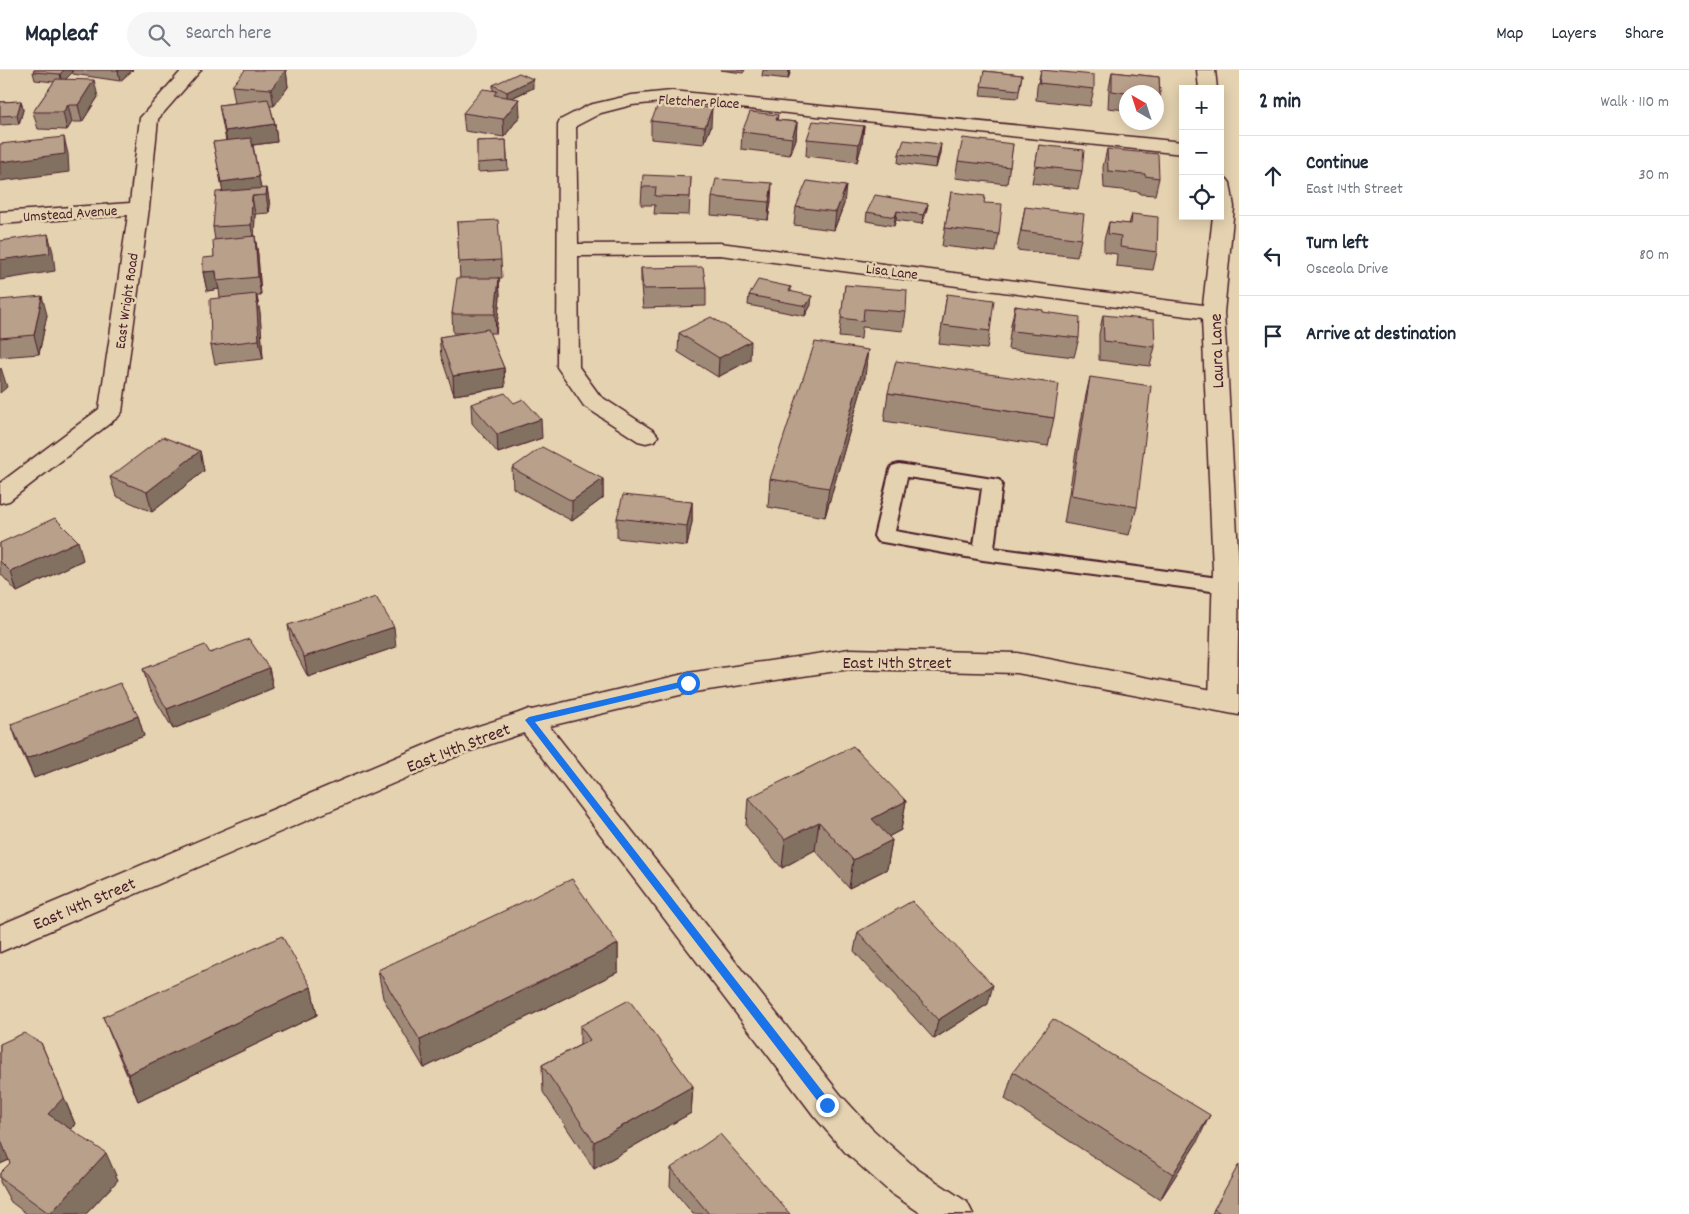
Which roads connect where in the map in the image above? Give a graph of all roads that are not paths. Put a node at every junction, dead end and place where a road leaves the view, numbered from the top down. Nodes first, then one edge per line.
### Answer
1 (192, 70) edge
2 (1206, 70) edge
3 (1208, 85) edge
4 (1179, 148) edge
5 (1224, 191) edge
6 (139, 208) junction
7 (1232, 208) edge
8 (0, 218) edge
9 (569, 250) junction
10 (1213, 313) junction
11 (646, 436) dead end
12 (0, 495) edge
13 (982, 553) junction
14 (1230, 576) edge
15 (1231, 703) edge
16 (529, 720) junction
17 (0, 939) edge
18 (954, 1214) edge

1 - 6 street, East Wright Road
2 - 3 street
4 - 9 street, Fletcher Place
5 - 7 street, Laura Lane
6 - 8 street, Umstead Avenue
6 - 12 street, East Wright Road
7 - 10 street, Laura Lane
9 - 10 street, Lisa Lane
9 - 11 street, Fletcher Place
10 - 14 street, Laura Lane
13 - 13 lane
13 - 14 lane
14 - 15 street, Laura Lane
15 - 16 street, East 14th Street
16 - 17 street, East 14th Street
16 - 18 street

